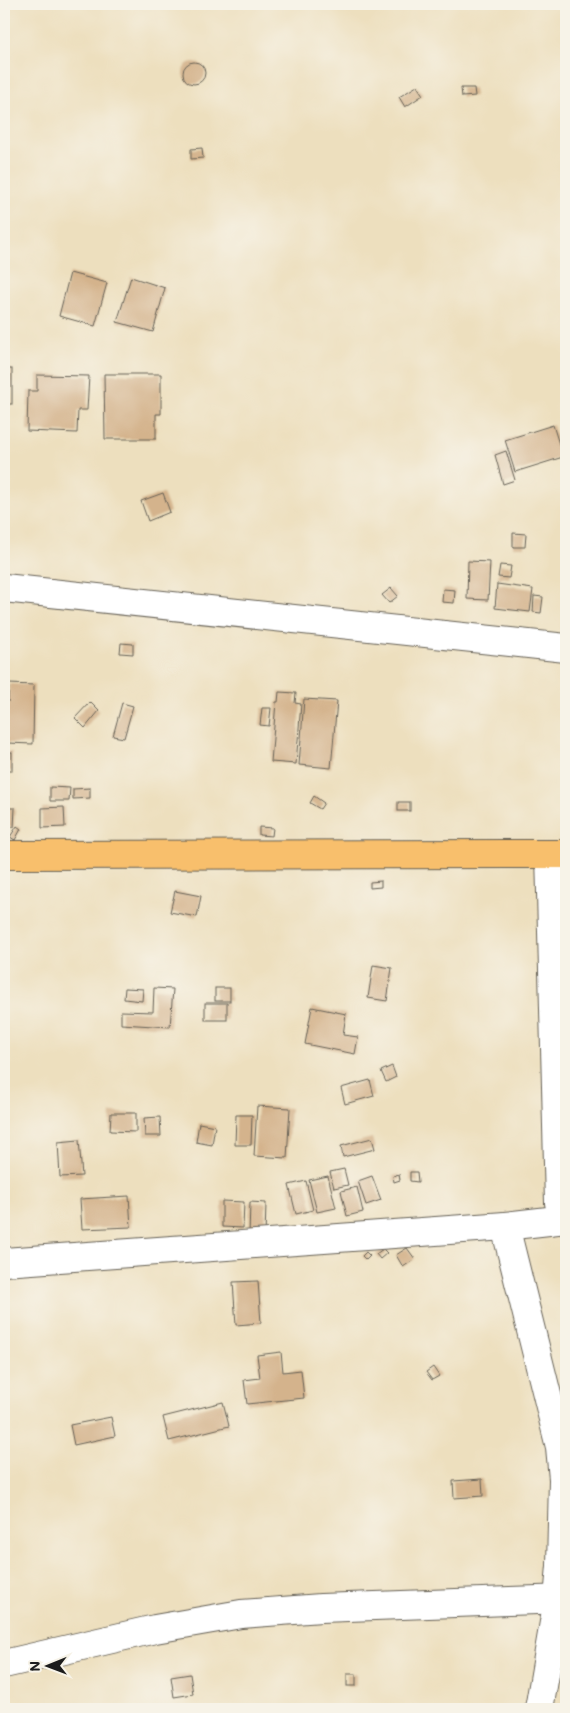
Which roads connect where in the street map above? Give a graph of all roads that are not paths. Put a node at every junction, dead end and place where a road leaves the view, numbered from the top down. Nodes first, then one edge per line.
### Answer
1 (4, 588) edge
2 (566, 648) edge
3 (558, 854) edge
4 (4, 855) edge
5 (566, 1219) edge
6 (505, 1226) junction
7 (4, 1262) edge
8 (562, 1599) edge
9 (4, 1664) edge
10 (539, 1709) edge

1 - 2 street
3 - 4 main road
3 - 5 street
5 - 6 street
6 - 7 street
6 - 8 street
8 - 9 street
8 - 10 street

